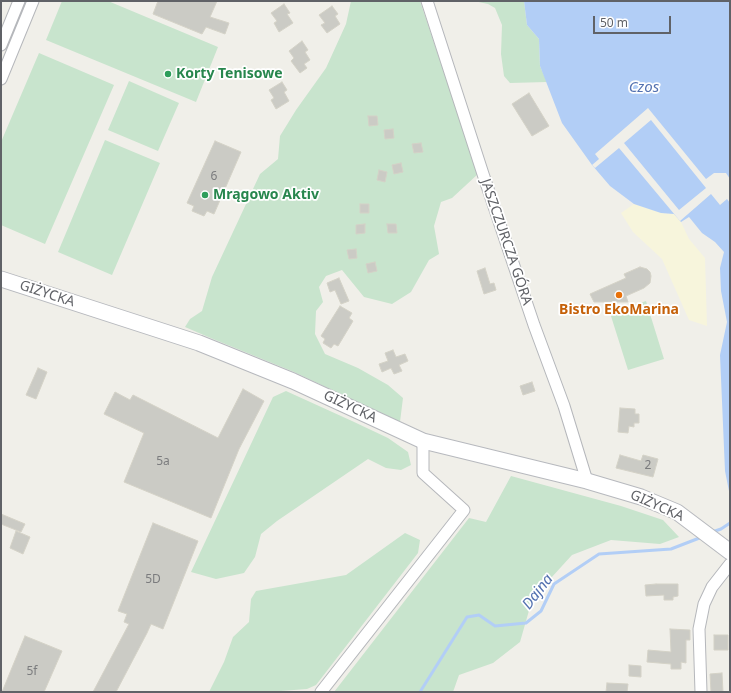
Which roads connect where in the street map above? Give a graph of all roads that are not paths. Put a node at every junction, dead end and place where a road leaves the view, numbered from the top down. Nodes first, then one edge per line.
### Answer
1 (19, 1) edge
2 (33, 1) edge
3 (427, 1) edge
4 (1, 45) edge
5 (1, 79) edge
6 (1, 278) edge
7 (423, 441) junction
8 (587, 481) junction
9 (730, 552) edge
10 (730, 564) edge
11 (321, 692) edge
12 (701, 692) edge

1 - 4 street
2 - 5 street
3 - 8 street, JASZCZURCZA GÓRA
6 - 7 street, GIŻYCKA
7 - 8 street, GIŻYCKA
7 - 11 street
8 - 9 street, GIŻYCKA
10 - 12 street

